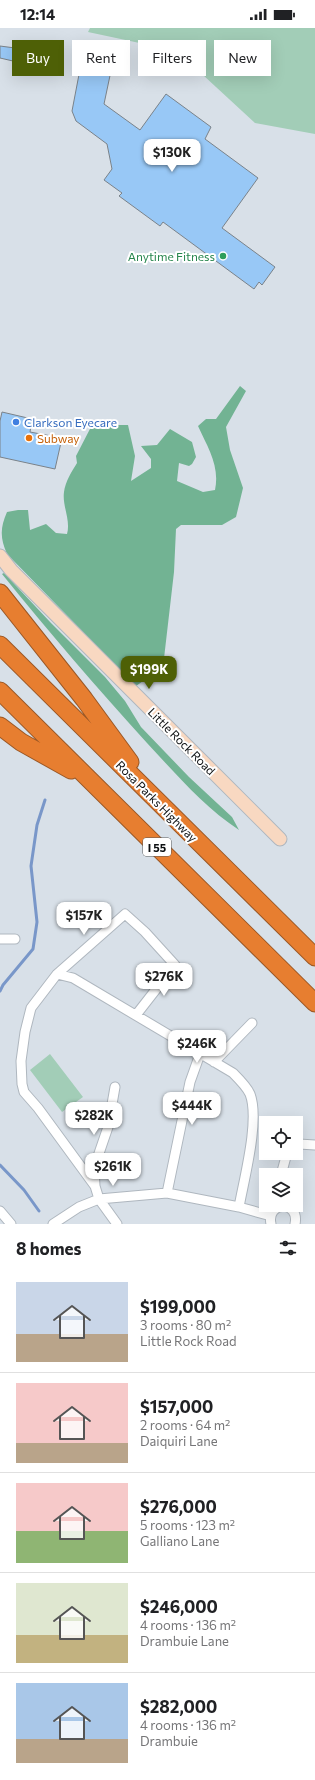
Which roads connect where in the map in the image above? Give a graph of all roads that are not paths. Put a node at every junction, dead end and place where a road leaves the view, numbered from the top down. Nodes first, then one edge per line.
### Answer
1 (0, 556) edge
2 (0, 593) edge
3 (0, 646) edge
4 (0, 691) edge
5 (0, 726) edge
6 (91, 781) junction
7 (158, 802) junction
8 (280, 839) dead end
9 (0, 939) edge
10 (15, 939) dead end
11 (315, 957) edge
12 (57, 974) junction
13 (315, 1003) edge
14 (136, 1015) junction
15 (252, 1023) dead end
16 (200, 1054) junction
17 (214, 1062) junction
18 (115, 1087) dead end
19 (94, 1186) junction
20 (167, 1193) junction
21 (99, 1199) junction
22 (239, 1207) junction
23 (0, 1211) edge
24 (294, 1212) edge
25 (271, 1220) edge
26 (11, 1224) edge
27 (53, 1224) edge
28 (117, 1224) edge
29 (295, 1224) edge

1 - 8 street, Little Rock Road
2 - 7 highway
3 - 7 highway, Rosa Parks Highway / I 55
4 - 6 highway, I 55
5 - 6 highway
6 - 13 highway, I 55
7 - 11 highway, Rosa Parks Highway / I 55
9 - 10 street
12 - 14 street
12 - 14 street
12 - 19 street
14 - 16 street
15 - 17 street
16 - 17 street
16 - 20 street
17 - 22 street
18 - 19 street
19 - 21 street
20 - 21 street
20 - 22 street
21 - 27 street
21 - 28 street
22 - 25 street
23 - 26 street
24 - 29 street

